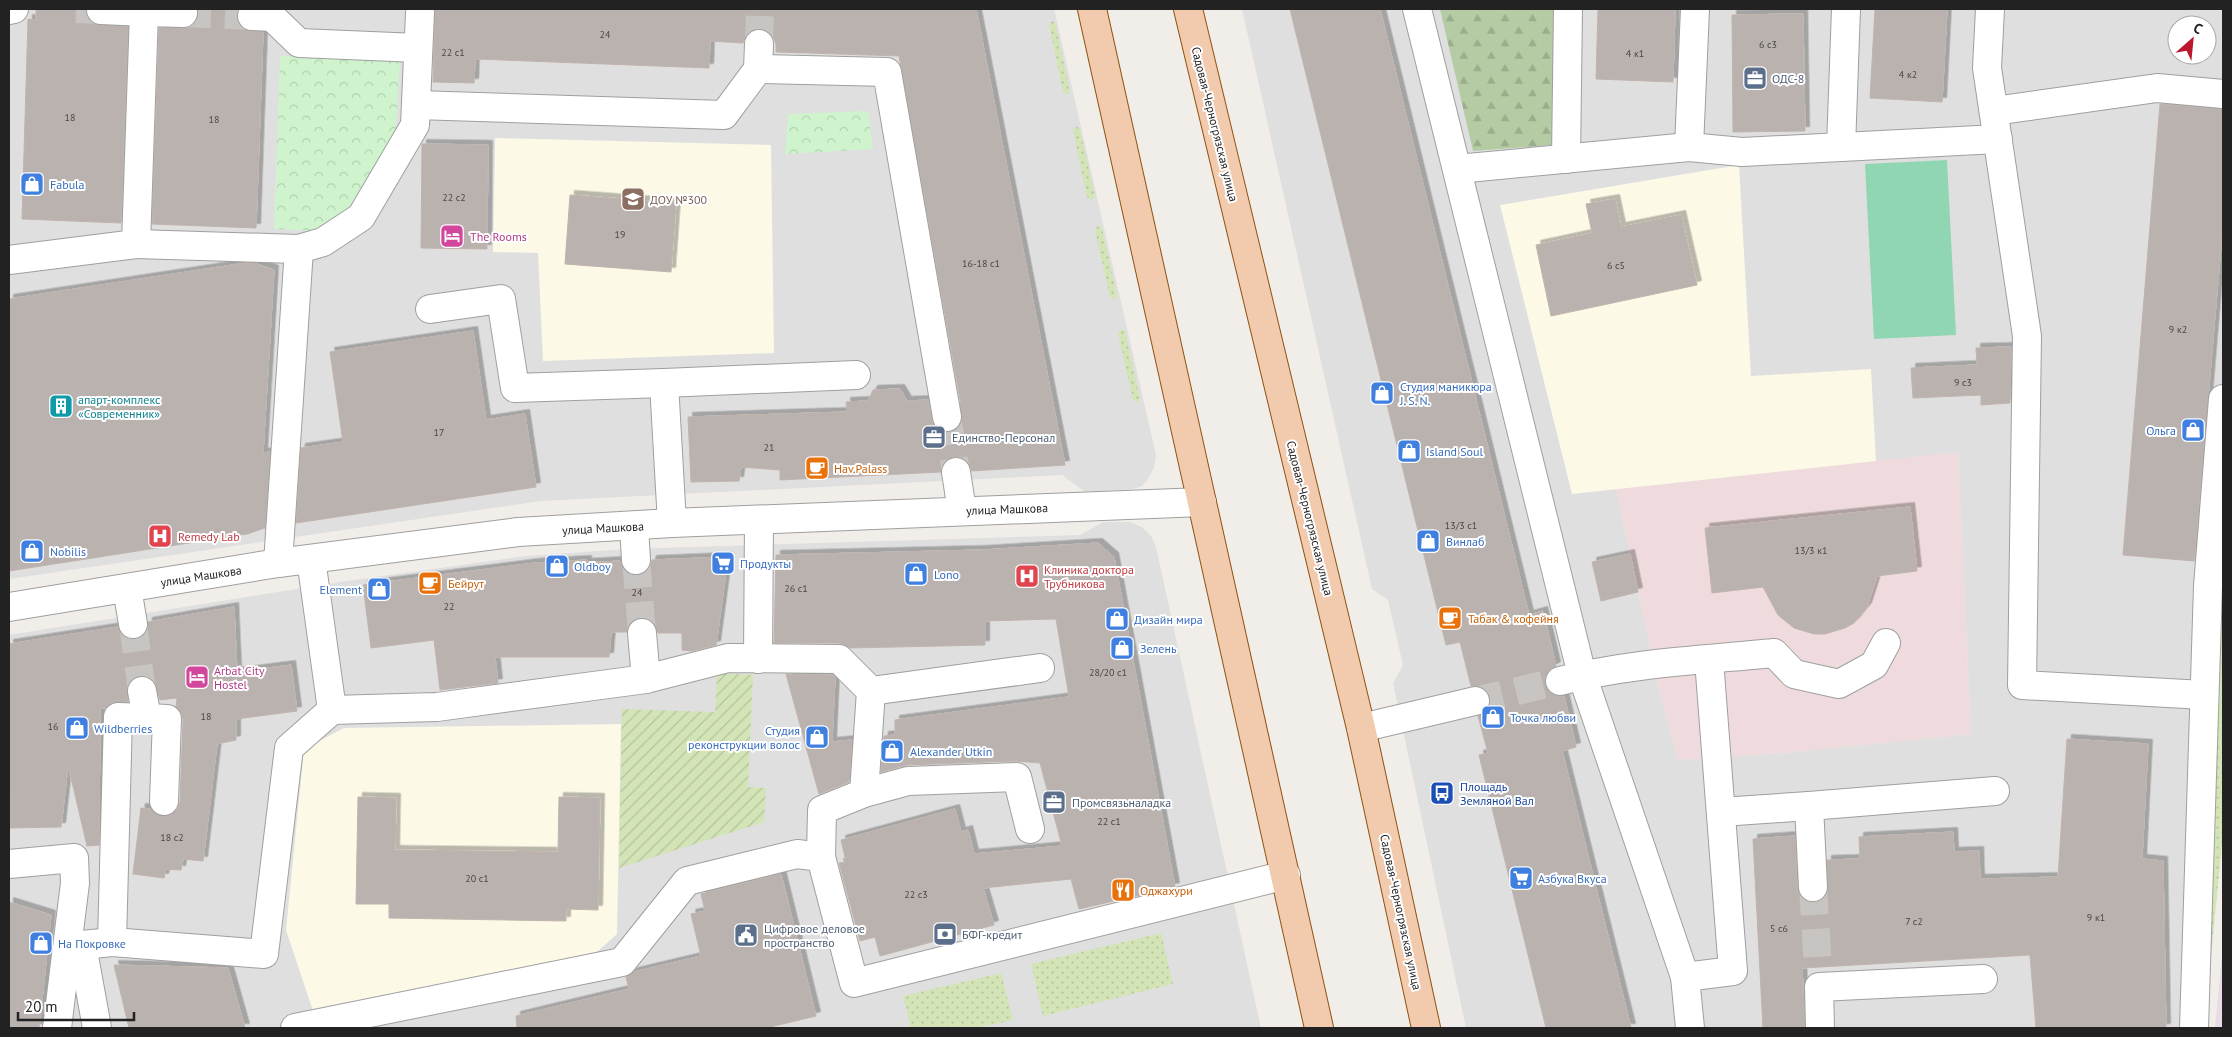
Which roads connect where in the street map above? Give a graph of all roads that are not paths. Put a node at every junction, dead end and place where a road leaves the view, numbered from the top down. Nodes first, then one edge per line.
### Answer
1 (14, 9) edge
2 (1092, 9) edge
3 (1188, 9) edge
4 (1417, 9) edge
5 (1568, 9) edge
6 (1695, 9) edge
7 (1846, 9) edge
8 (1990, 9) edge
9 (9, 10) edge
10 (101, 10) edge
11 (144, 10) edge
12 (183, 13) dead end
13 (420, 14) dead end
14 (252, 16) tunnel mouth
15 (418, 48) junction
16 (2223, 94) edge
17 (416, 105) junction
18 (1994, 111) junction
19 (1998, 139) junction
20 (1690, 147) junction
21 (1841, 147) junction
22 (1566, 159) junction
23 (1456, 169) junction
24 (136, 244) junction
25 (299, 249) junction
26 (9, 260) edge
27 (430, 309) dead end
28 (856, 375) dead end
29 (664, 382) junction
30 (2223, 399) edge
31 (947, 417) tunnel mouth
32 (956, 472) tunnel mouth
33 (1202, 502) junction
34 (962, 511) junction
35 (759, 520) junction
36 (672, 524) junction
37 (634, 526) junction
38 (311, 559) junction
39 (636, 560) tunnel mouth
40 (278, 563) junction
41 (127, 588) junction
42 (9, 607) edge
43 (133, 624) tunnel mouth
44 (642, 633) tunnel mouth
45 (1886, 643) dead end
46 (758, 659) junction
47 (1709, 660) junction
48 (1040, 668) dead end
49 (1571, 678) junction
50 (646, 679) junction
51 (142, 690) tunnel mouth
52 (871, 691) junction
53 (2204, 695) junction
54 (1474, 701) tunnel mouth
55 (332, 710) junction
56 (147, 718) junction
57 (1361, 728) junction
58 (1995, 791) dead end
59 (864, 793) junction
60 (164, 801) dead end
61 (1809, 806) junction
62 (1721, 812) junction
63 (1030, 829) dead end
64 (114, 854) junction
65 (821, 857) junction
66 (74, 858) junction
67 (9, 864) edge
68 (1286, 875) junction
69 (1813, 886) tunnel mouth
70 (112, 942) junction
71 (1685, 977) junction
72 (1983, 980) dead end
73 (1422, 1020) edge
74 (1820, 1027) edge
75 (57, 1028) edge
76 (97, 1028) edge
77 (295, 1028) edge
78 (1319, 1028) edge
79 (1690, 1028) edge
80 (2194, 1028) edge

1 - 9 street
2 - 33 main road
3 - 57 main road, Садовая-Черногрязская улица
4 - 23 street
5 - 22 street
6 - 20 street
7 - 21 street
8 - 18 street
10 - 11 street
11 - 12 street
11 - 24 street
13 - 15 street
14 - 15 street
15 - 17 street
16 - 18 street
17 - 25 street
17 - 31 street
18 - 19 street
19 - 21 street
19 - 53 street
20 - 21 street
20 - 22 street
22 - 23 street
23 - 49 street
24 - 25 street
24 - 26 street
25 - 40 street
27 - 29 street
28 - 29 street
29 - 36 street
30 - 53 street
32 - 34 street
33 - 34 street, улица Машкова
33 - 68 main road
34 - 35 street, улица Машкова
35 - 36 street, улица Машкова
35 - 46 street
36 - 37 street, улица Машкова
37 - 38 street, улица Машкова
37 - 39 street
38 - 40 street, улица Машкова
38 - 55 street
40 - 41 street, улица Машкова
41 - 42 street, улица Машкова
41 - 43 street
44 - 50 street
45 - 47 street
46 - 50 street
46 - 52 street
47 - 49 street
47 - 62 street
48 - 52 street
49 - 71 street
50 - 55 street
51 - 56 street
52 - 59 street
53 - 80 street
54 - 57 street
55 - 70 street
56 - 60 street
56 - 64 street
57 - 73 main road, Садовая-Черногрязская улица
58 - 61 street
59 - 63 street
59 - 65 street
61 - 62 street
61 - 69 street
62 - 71 street
64 - 66 street
64 - 70 street
65 - 68 street
65 - 77 street
66 - 67 street
66 - 75 street
68 - 78 main road
70 - 76 street
71 - 79 street
72 - 74 street

